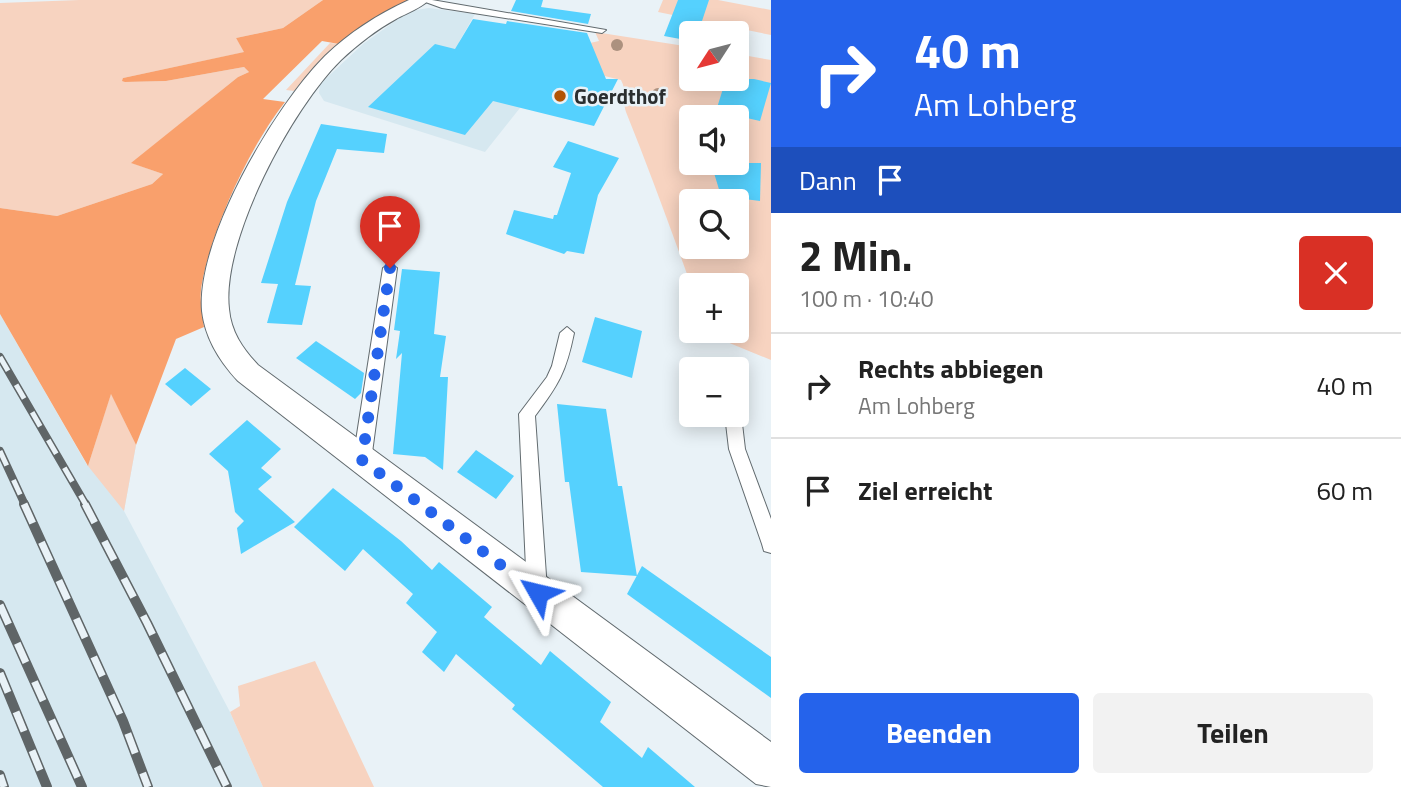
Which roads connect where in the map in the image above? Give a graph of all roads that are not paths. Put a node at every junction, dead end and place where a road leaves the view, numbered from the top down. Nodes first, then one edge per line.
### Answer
1 (423, 0) edge
2 (602, 30) dead end
3 (390, 268) dead end
4 (567, 333) dead end
5 (734, 427) edge
6 (362, 460) junction
7 (771, 544) edge
8 (538, 593) junction
9 (771, 769) edge

1 - 2 lane
1 - 6 street
3 - 6 lane
4 - 8 lane
5 - 7 lane
6 - 8 street
8 - 9 street

